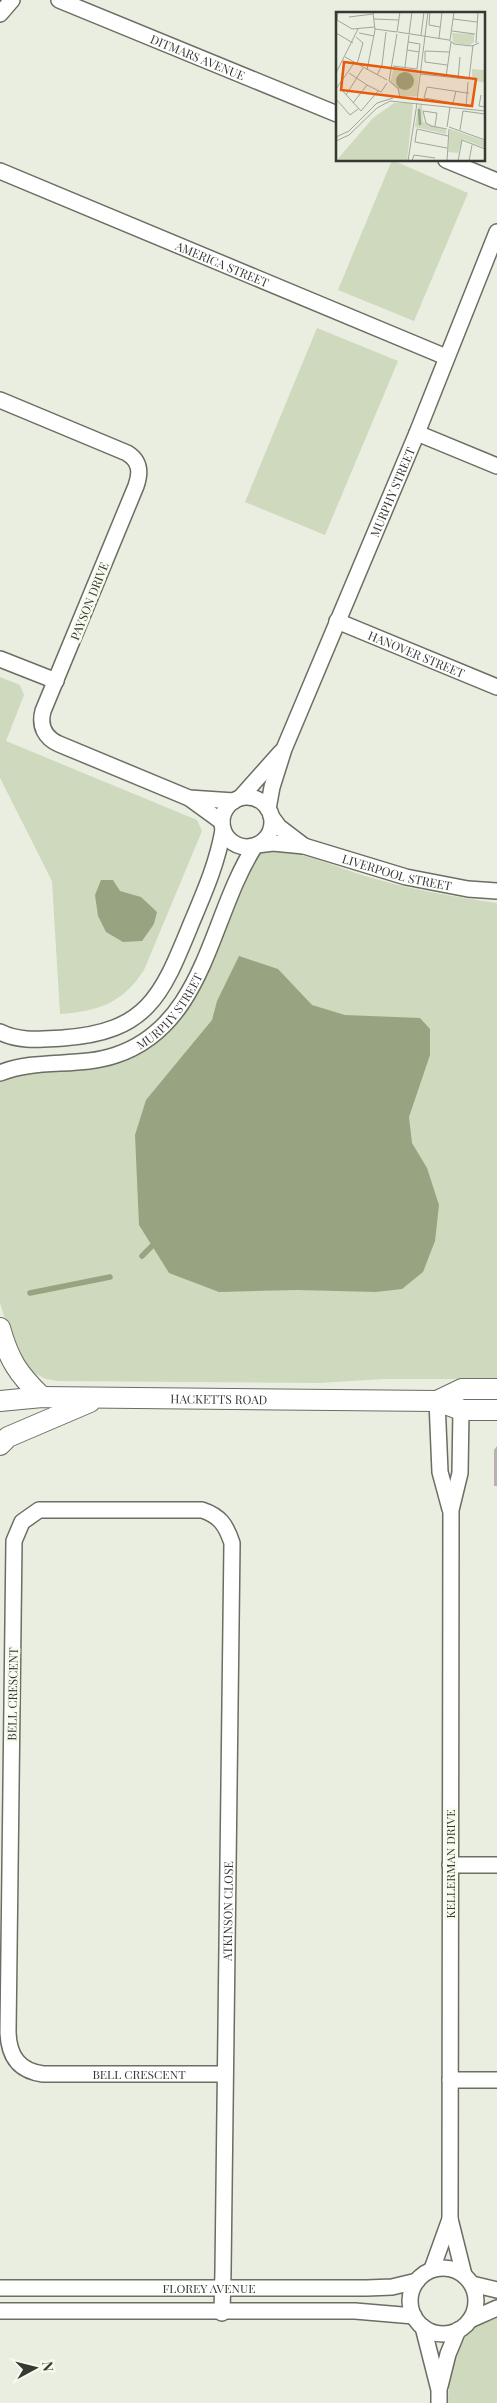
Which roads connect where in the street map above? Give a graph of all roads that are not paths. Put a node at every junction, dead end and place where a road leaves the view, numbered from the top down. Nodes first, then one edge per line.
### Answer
1 (12, 0) edge
2 (60, 0) edge
3 (0, 14) edge
4 (336, 114) edge
5 (449, 161) edge
6 (0, 171) edge
7 (497, 180) edge
8 (497, 235) edge
9 (446, 357) junction
10 (0, 400) edge
11 (417, 433) junction
12 (497, 466) edge
13 (337, 621) junction
14 (0, 659) edge
15 (56, 681) junction
16 (497, 687) edge
17 (284, 749) junction
18 (190, 798) junction
19 (237, 799) junction
20 (270, 813) junction
21 (222, 826) junction
22 (256, 846) junction
23 (304, 846) junction
24 (495, 892) edge
25 (0, 1032) edge
26 (0, 1073) edge
27 (0, 1328) edge
28 (462, 1389) junction
29 (497, 1389) edge
30 (42, 1397) junction
31 (96, 1399) junction
32 (0, 1401) edge
33 (437, 1401) junction
34 (461, 1410) junction
35 (497, 1410) edge
36 (0, 1445) edge
37 (451, 1510) junction
38 (215, 1514) joint
39 (497, 1864) edge
40 (450, 1865) junction
41 (225, 2074) junction
42 (450, 2080) junction
43 (497, 2080) edge
44 (450, 2218) junction
45 (432, 2270) junction
46 (468, 2279) junction
47 (417, 2281) junction
48 (0, 2288) edge
49 (223, 2289) junction
50 (497, 2290) edge
51 (497, 2308) edge
52 (0, 2312) edge
53 (222, 2313) junction
54 (470, 2320) junction
55 (419, 2322) junction
56 (458, 2330) junction
57 (439, 2397) edge

1 - 3 street
2 - 4 street, DITMARS AVENUE
5 - 7 street
6 - 9 street, AMERICA STREET
8 - 9 street, MURPHY STREET
9 - 11 street, MURPHY STREET
10 - 15 street, PAYSON DRIVE
11 - 12 street
11 - 13 street, MURPHY STREET
13 - 16 street, HANOVER STREET
13 - 17 street, MURPHY STREET
14 - 15 street
15 - 18 street, PAYSON DRIVE
17 - 19 street, MURPHY STREET
17 - 20 street, MURPHY STREET
18 - 19 street, PAYSON DRIVE
18 - 21 street, PAYSON DRIVE
19 - 20 street
19 - 21 street
20 - 22 street
20 - 23 street, LIVERPOOL STREET
21 - 22 street
21 - 25 street, MURPHY STREET
22 - 23 street, LIVERPOOL STREET
22 - 26 street, MURPHY STREET
23 - 24 street, LIVERPOOL STREET
27 - 30 street
28 - 29 street, HACKETTS ROAD
28 - 33 street, HACKETTS ROAD
28 - 34 street
30 - 31 street, HACKETTS ROAD
30 - 32 street, HACKETTS ROAD
31 - 33 street, HACKETTS ROAD
31 - 36 street
33 - 34 street, HACKETTS ROAD
33 - 37 street, KELLERMAN DRIVE
34 - 35 street, HACKETTS ROAD
34 - 37 street, KELLERMAN DRIVE
37 - 40 street, KELLERMAN DRIVE
38 - 41 street, ATKINSON CLOSE
38 - 41 street, BELL CRESCENT
39 - 40 street
40 - 42 street, KELLERMAN DRIVE
41 - 49 street, ATKINSON CLOSE
42 - 43 street
42 - 44 street, KELLERMAN DRIVE
44 - 45 street, KELLERMAN DRIVE
44 - 46 street, KELLERMAN DRIVE
45 - 46 street
45 - 47 street
46 - 50 street
46 - 54 street
47 - 49 street, FLOREY AVENUE
47 - 55 street
48 - 49 street, FLOREY AVENUE
49 - 53 street, ATKINSON CLOSE
51 - 54 street
52 - 53 street, FLOREY AVENUE
53 - 55 street, FLOREY AVENUE
54 - 56 street
55 - 56 street
55 - 57 street
56 - 57 street

